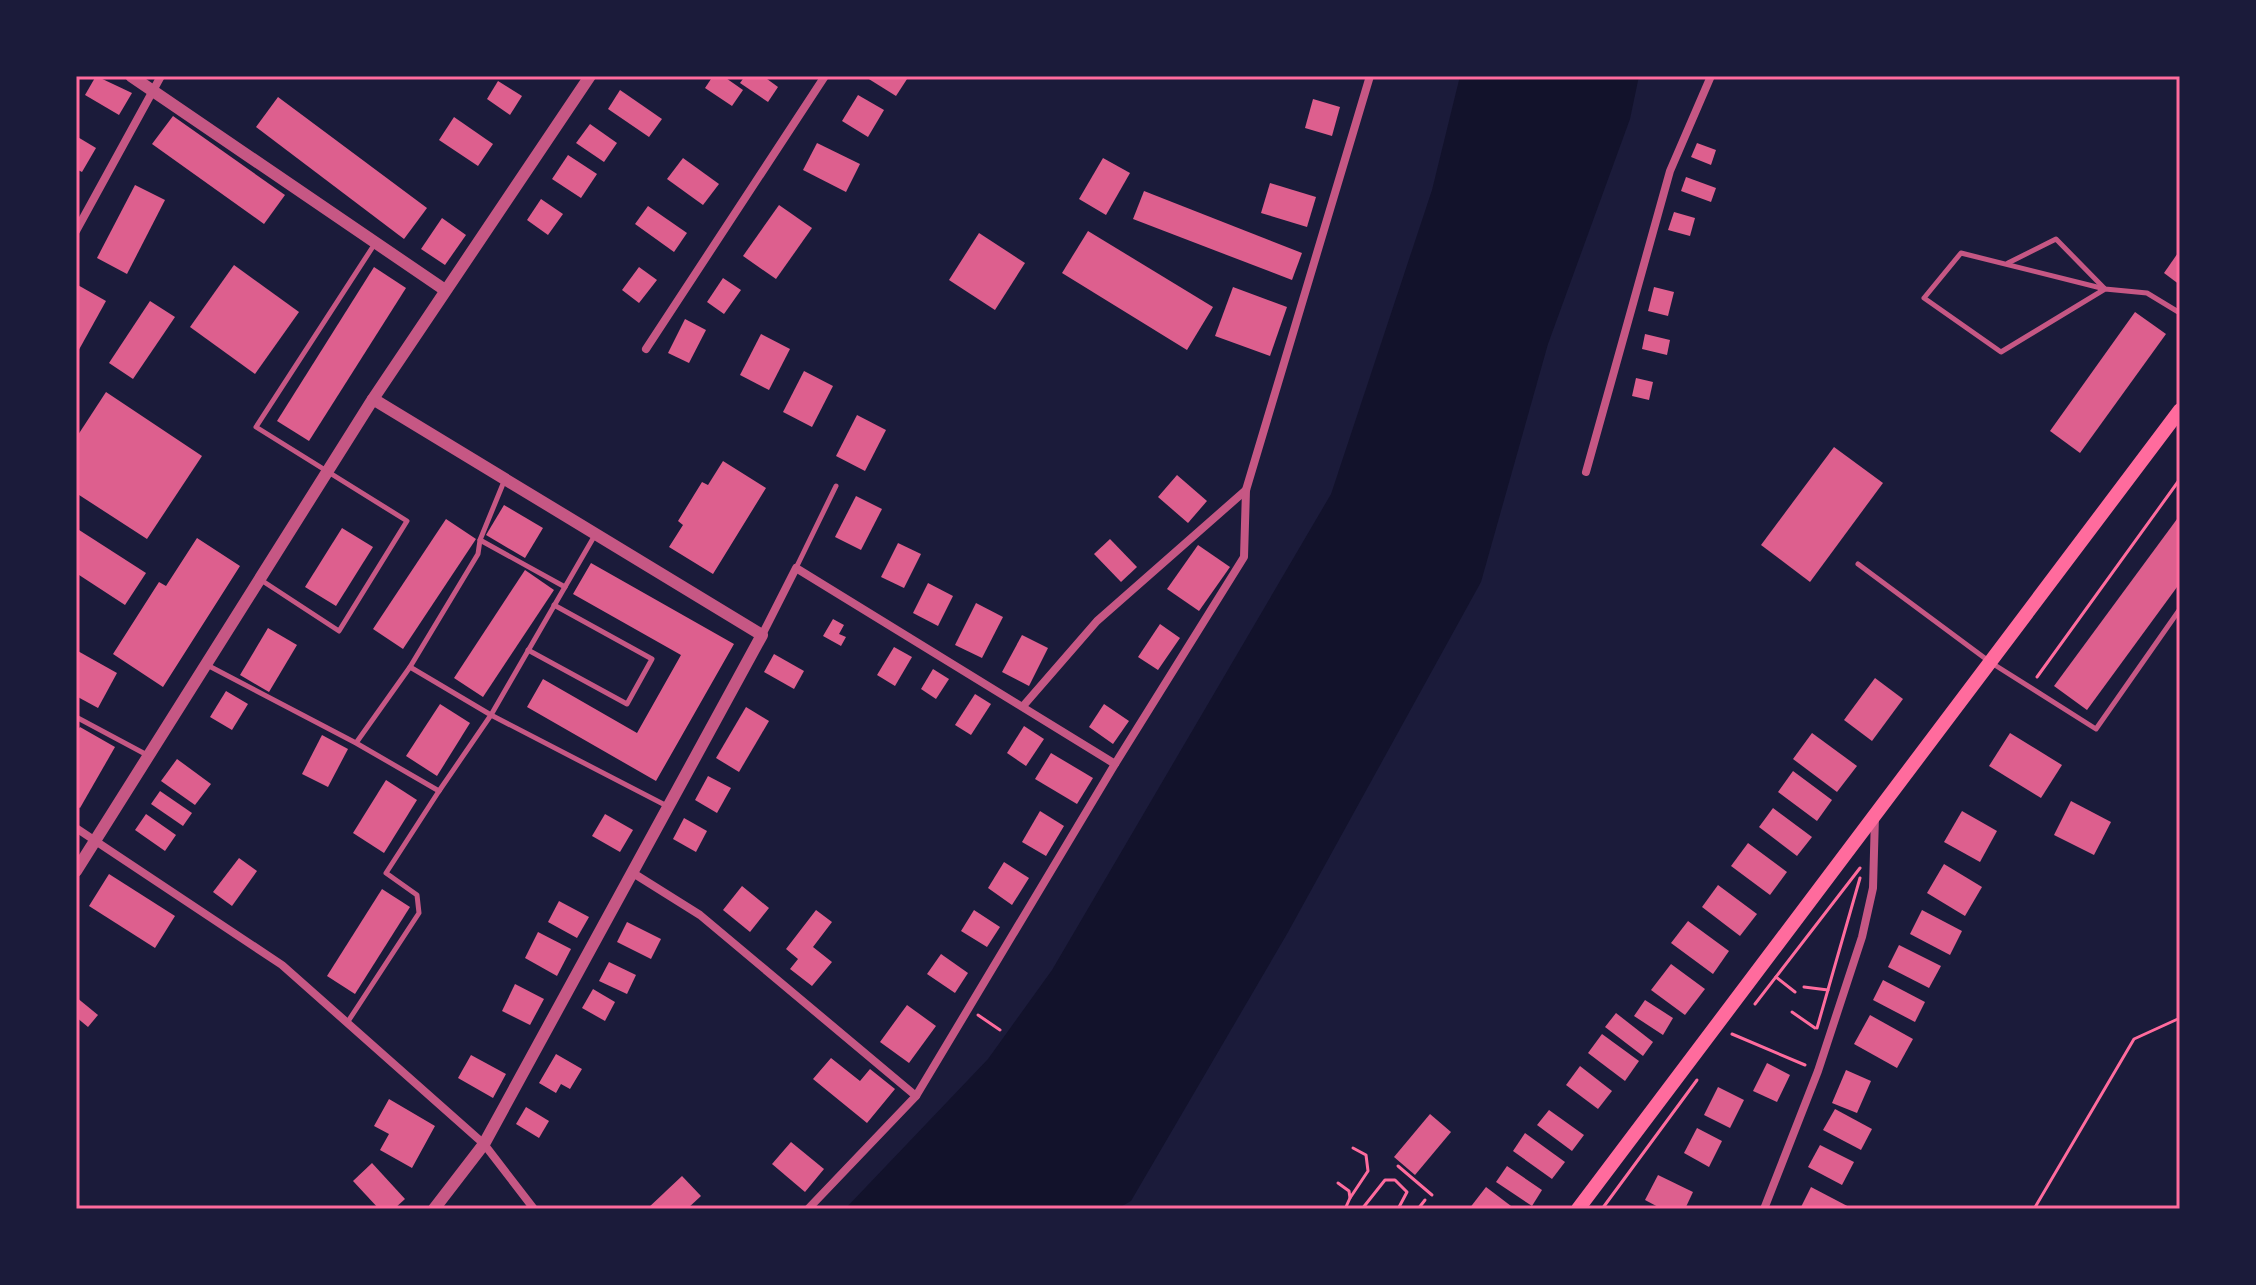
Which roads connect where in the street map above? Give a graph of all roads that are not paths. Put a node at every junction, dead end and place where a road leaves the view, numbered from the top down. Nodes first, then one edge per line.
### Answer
1 (131, 76) edge
2 (161, 76) edge
3 (590, 76) edge
4 (825, 76) edge
5 (1370, 76) edge
6 (1711, 76) edge
7 (153, 91) junction
8 (76, 231) edge
9 (377, 241) junction
10 (2007, 264) junction
11 (2105, 289) junction
12 (445, 290) junction
13 (2180, 313) edge
14 (646, 349) dead end
15 (373, 399) junction
16 (2177, 420) edge
17 (329, 471) junction
18 (1586, 472) dead end
19 (505, 479) junction
20 (836, 486) dead end
21 (1246, 490) junction
22 (596, 534) junction
23 (480, 540) junction
24 (1858, 564) dead end
25 (796, 568) junction
26 (261, 580) junction
27 (565, 587) junction
28 (554, 605) junction
29 (2180, 609) edge
30 (762, 635) junction
31 (528, 650) junction
32 (1990, 662) junction
33 (209, 666) junction
34 (410, 667) junction
35 (1024, 705) junction
36 (491, 715) junction
37 (76, 717) edge
38 (356, 743) junction
39 (150, 757) junction
40 (1115, 764) junction
41 (439, 791) junction
42 (668, 807) junction
43 (1875, 815) junction
44 (76, 828) edge
45 (96, 840) junction
46 (76, 871) edge
47 (633, 873) junction
48 (347, 1023) junction
49 (916, 1096) junction
50 (484, 1144) junction
51 (434, 1209) edge
52 (534, 1209) edge
53 (808, 1209) edge
54 (1578, 1209) edge
55 (1764, 1209) edge

1 - 7 street
2 - 7 street
3 - 12 street
4 - 14 street
5 - 21 street
6 - 18 street
7 - 8 street
7 - 9 street
9 - 12 street
9 - 17 lane
10 - 11 lane
10 - 11 lane
10 - 11 lane
11 - 13 lane
12 - 15 street
15 - 17 street
15 - 19 street
16 - 32 main road
17 - 26 street
17 - 26 lane
19 - 22 street
19 - 23 lane
20 - 25 lane
21 - 35 street
21 - 40 street
22 - 27 lane
22 - 30 street
23 - 27 lane
23 - 34 lane
24 - 32 lane
25 - 30 street
25 - 35 street
26 - 33 street
27 - 28 lane
28 - 31 lane
28 - 31 lane
29 - 32 lane
30 - 42 street
31 - 36 lane
32 - 43 main road
33 - 38 lane
33 - 39 street
34 - 36 lane
34 - 38 lane
35 - 40 street
36 - 41 lane
36 - 42 lane
37 - 39 lane
38 - 41 lane
39 - 45 street
40 - 49 street
41 - 48 lane
42 - 47 street
43 - 54 main road
43 - 55 street
44 - 45 street
45 - 46 street
45 - 48 street
47 - 49 street
47 - 50 street
48 - 50 street
49 - 53 street
50 - 51 street
50 - 52 street

